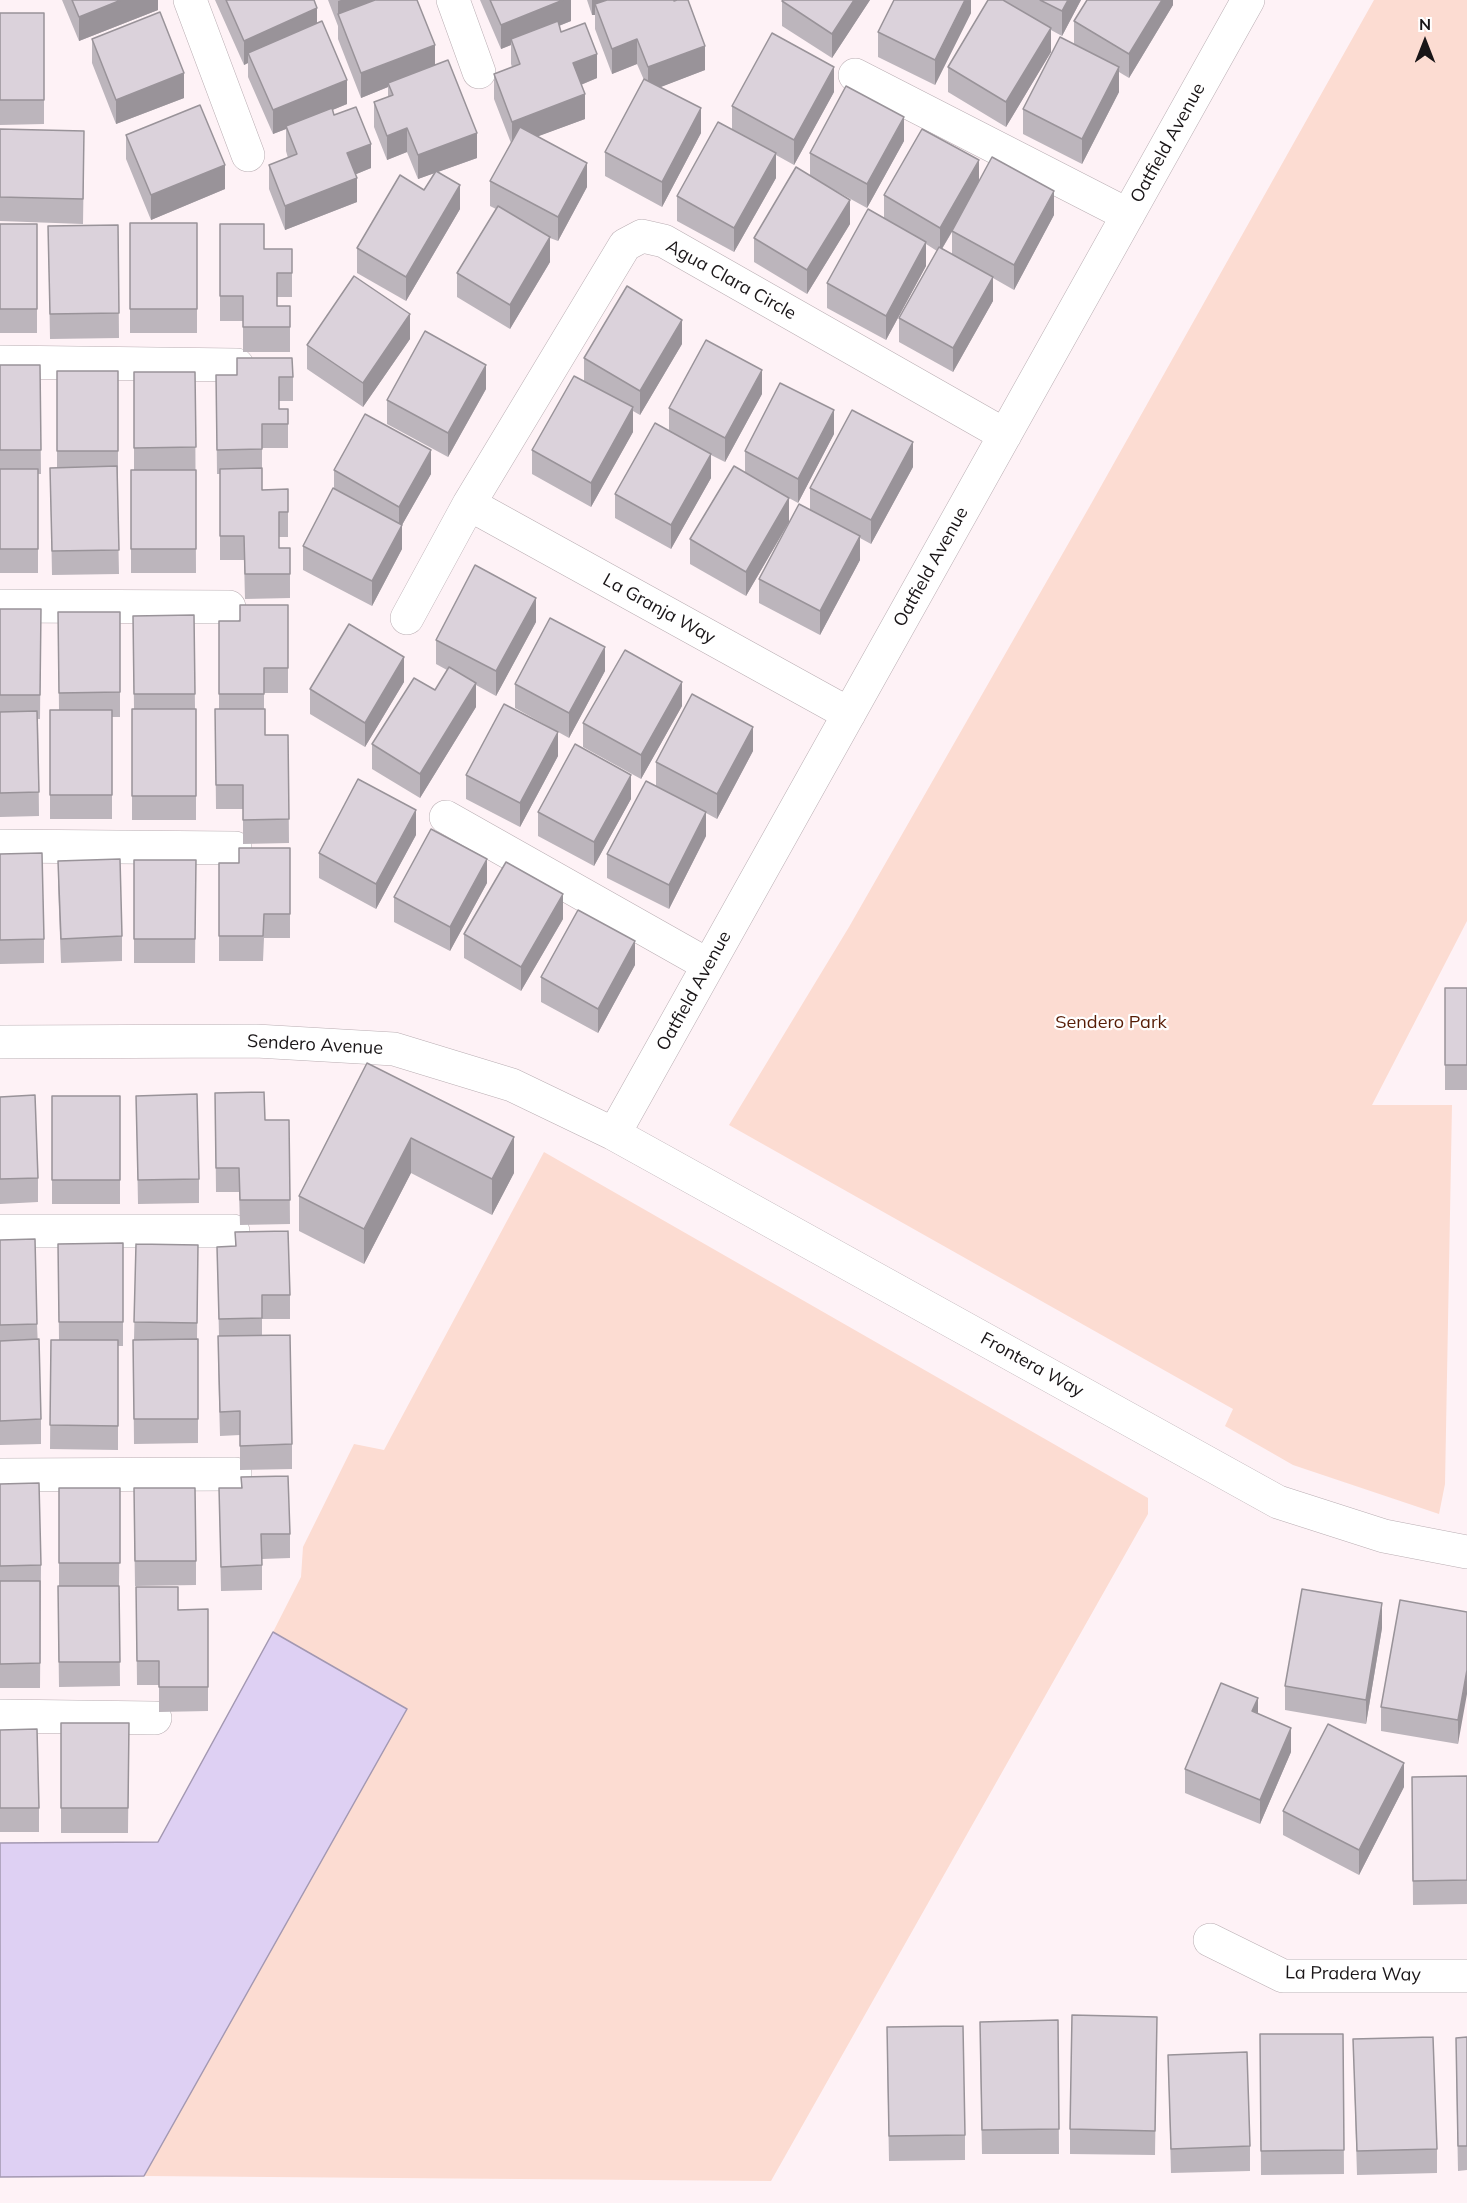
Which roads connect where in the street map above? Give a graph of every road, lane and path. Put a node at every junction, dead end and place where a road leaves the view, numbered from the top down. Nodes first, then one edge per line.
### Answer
1 (190, 0) edge
2 (453, 0) edge
3 (1242, 2) edge
4 (479, 72) dead end
5 (855, 75) dead end
6 (248, 154) dead end
7 (1128, 215) junction
8 (0, 362) edge
9 (237, 365) edge
10 (1005, 435) junction
11 (469, 504) junction
12 (0, 606) edge
13 (229, 607) dead end
14 (407, 618) dead end
15 (849, 714) junction
16 (446, 817) dead end
17 (0, 846) edge
18 (235, 848) dead end
19 (708, 964) junction
20 (0, 1042) edge
21 (614, 1134) junction
22 (0, 1231) edge
23 (233, 1231) edge
24 (0, 1474) edge
25 (235, 1474) dead end
26 (1467, 1552) edge
27 (0, 1716) edge
28 (155, 1718) dead end
29 (1210, 1940) dead end
30 (1467, 1976) edge

1 - 6 street
2 - 4 street
3 - 7 street, Oatfield Avenue
5 - 7 street
7 - 10 street, Oatfield Avenue
8 - 9 street
10 - 11 street, Agua Clara Circle
10 - 15 street, Oatfield Avenue
11 - 14 street, Agua Clara Circle
11 - 15 street, La Granja Way
12 - 13 street
15 - 19 street, Oatfield Avenue
16 - 19 street
17 - 18 street
19 - 21 street, Oatfield Avenue
20 - 21 street, Sendero Avenue
21 - 26 street, Frontera Way
22 - 23 street
24 - 25 street
27 - 28 street
29 - 30 street, La Pradera Way

